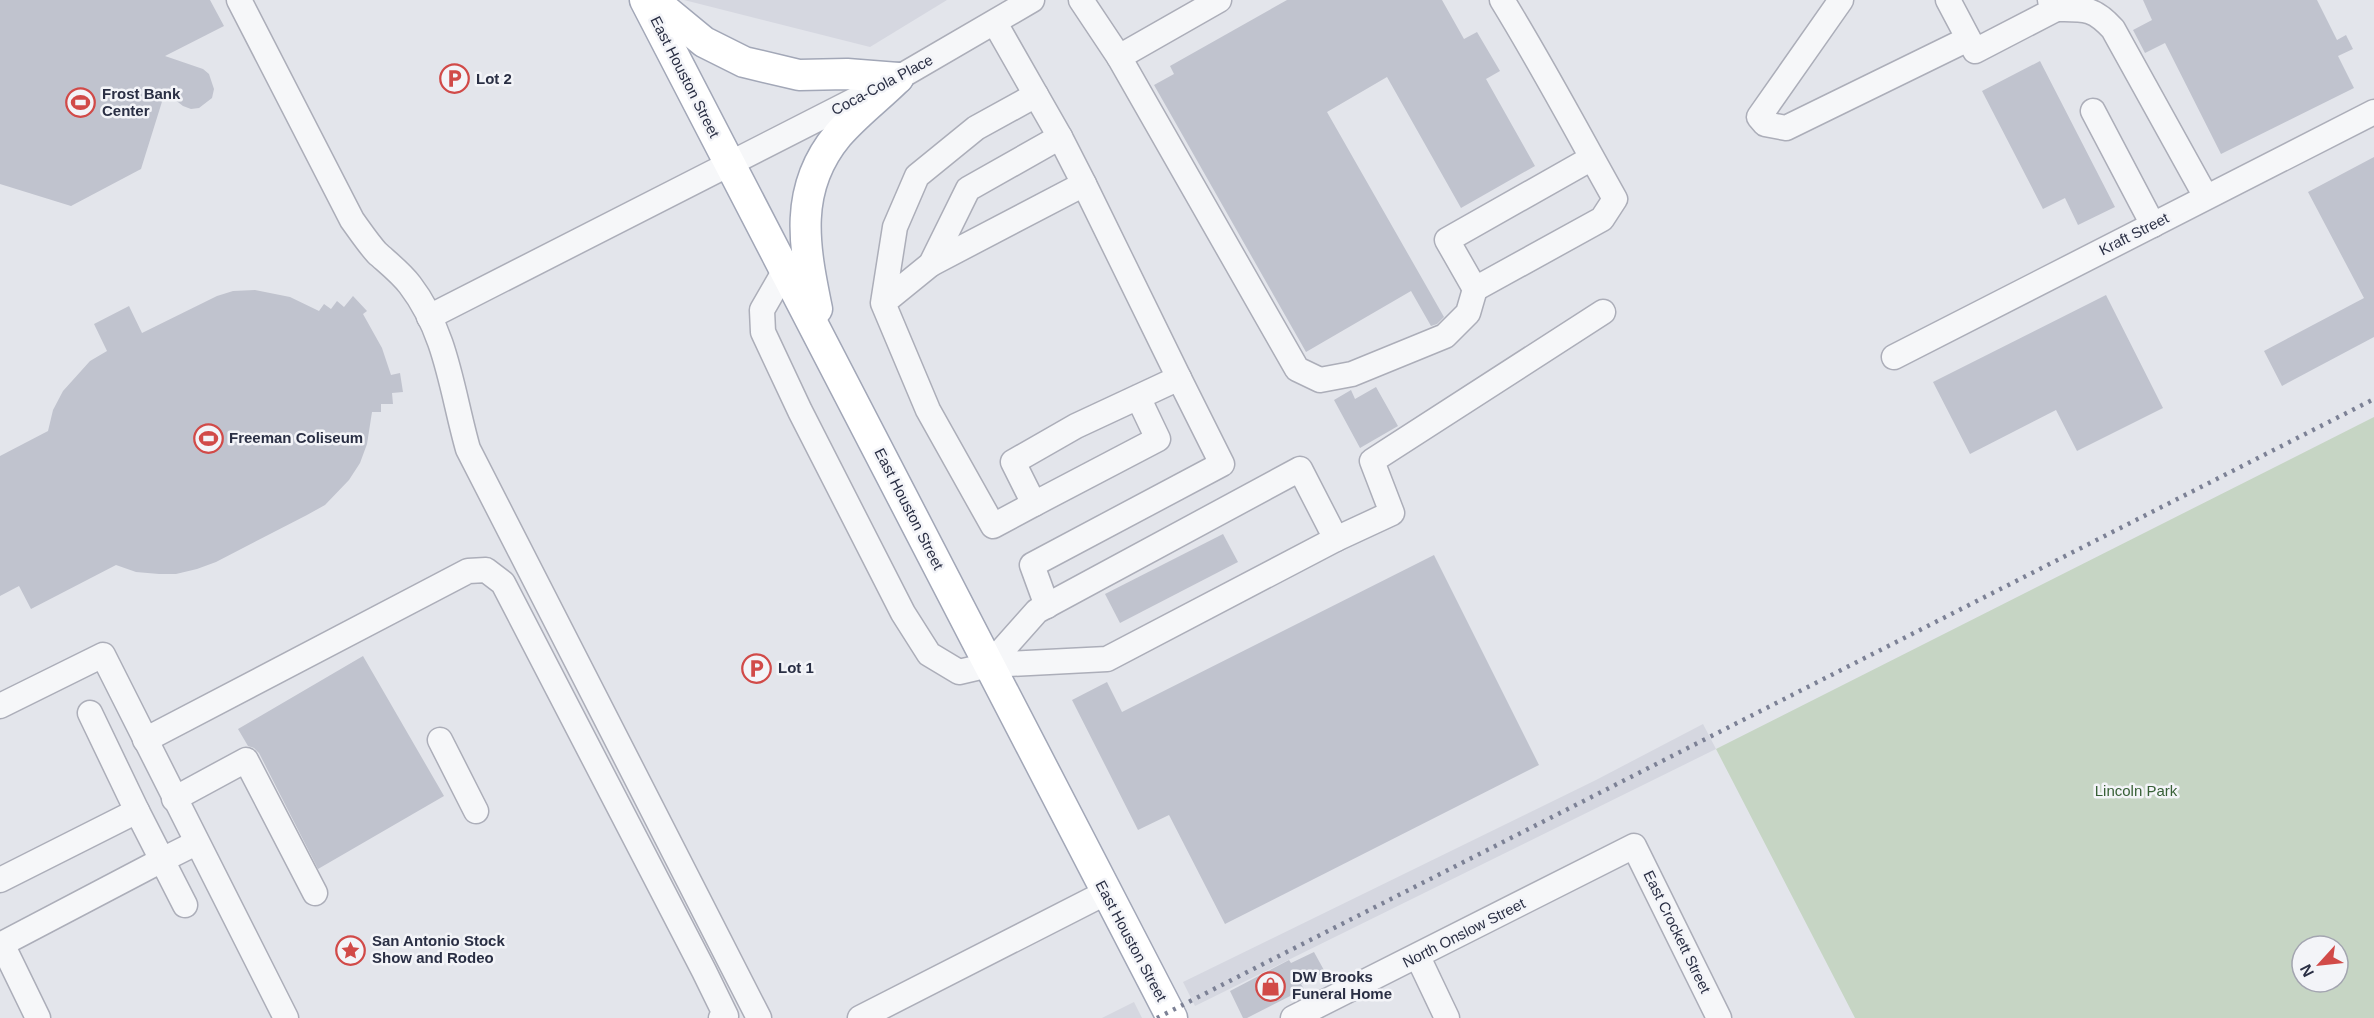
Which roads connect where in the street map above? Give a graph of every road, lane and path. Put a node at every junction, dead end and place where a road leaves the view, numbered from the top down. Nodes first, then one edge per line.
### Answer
1 (239, 0) edge
2 (645, 0) edge
3 (653, 0) edge
4 (1032, 0) edge
5 (1081, 0) edge
6 (1219, 0) edge
7 (1502, 0) edge
8 (1840, 0) edge
9 (1948, 0) edge
10 (2053, 5) edge
11 (995, 22) junction
12 (1968, 39) junction
13 (1119, 57) junction
14 (898, 78) junction
15 (1036, 95) junction
16 (2093, 111) dead end
17 (2374, 111) edge
18 (1060, 137) junction
19 (1592, 158) junction
20 (730, 165) junction
21 (1084, 184) junction
22 (2206, 197) junction
23 (2152, 225) junction
24 (931, 264) junction
25 (785, 270) junction
26 (1475, 289) junction
27 (883, 303) junction
28 (1603, 312) dead end
29 (429, 317) junction
30 (823, 342) junction
31 (1894, 357) dead end
32 (1179, 378) junction
33 (1138, 397) junction
34 (1034, 504) junction
35 (1336, 539) junction
36 (1047, 606) junction
37 (989, 665) junction
38 (0, 706) edge
39 (90, 713) dead end
40 (145, 740) junction
41 (440, 740) dead end
42 (174, 799) junction
43 (138, 811) junction
44 (476, 811) dead end
45 (196, 843) junction
46 (1634, 846) joint
47 (162, 860) junction
48 (683, 869) junction
49 (0, 880) edge
50 (658, 882) junction
51 (1105, 892) junction
52 (315, 893) dead end
53 (185, 905) dead end
54 (1, 944) edge
55 (1418, 957) junction
56 (725, 1017) edge
57 (38, 1018) edge
58 (286, 1018) edge
59 (759, 1018) edge
60 (860, 1018) edge
61 (1172, 1018) edge
62 (1293, 1018) edge
63 (1448, 1018) edge
64 (1719, 1018) edge

1 - 29 street
2 - 20 main road, East Houston Street
3 - 14 main road
4 - 11 street, Coca-Cola Place
5 - 13 street
6 - 13 street
7 - 19 street
8 - 12 street
9 - 12 street
10 - 12 street
10 - 22 street
11 - 14 street, Coca-Cola Place
11 - 15 street
13 - 26 street
14 - 20 street, Coca-Cola Place
14 - 30 main road
15 - 18 street
15 - 27 street
16 - 23 street
17 - 22 street, Kraft Street
18 - 21 street
18 - 24 street
19 - 26 street
19 - 26 street
20 - 25 main road, East Houston Street
20 - 29 street, Coca-Cola Place
21 - 24 street
21 - 32 street
22 - 23 street, Kraft Street
23 - 31 street, Kraft Street
24 - 27 street
25 - 30 main road, East Houston Street
25 - 37 street
27 - 34 street
28 - 35 street
29 - 48 street
30 - 37 main road, East Houston Street
32 - 33 street
32 - 36 street
33 - 34 street
33 - 34 street
35 - 36 street
35 - 37 street
36 - 37 street
37 - 51 main road, East Houston Street
38 - 40 street
39 - 43 street
40 - 42 street
40 - 50 street
41 - 44 street
42 - 45 street
42 - 52 street
43 - 47 street
43 - 49 street
45 - 47 street
45 - 58 street
46 - 55 street, North Onslow Street
46 - 64 street, East Crockett Street
47 - 53 street
47 - 54 street
48 - 50 street
48 - 59 street
50 - 56 street
51 - 60 street
51 - 61 main road, East Houston Street
54 - 57 street
55 - 62 street, North Onslow Street
55 - 63 street

